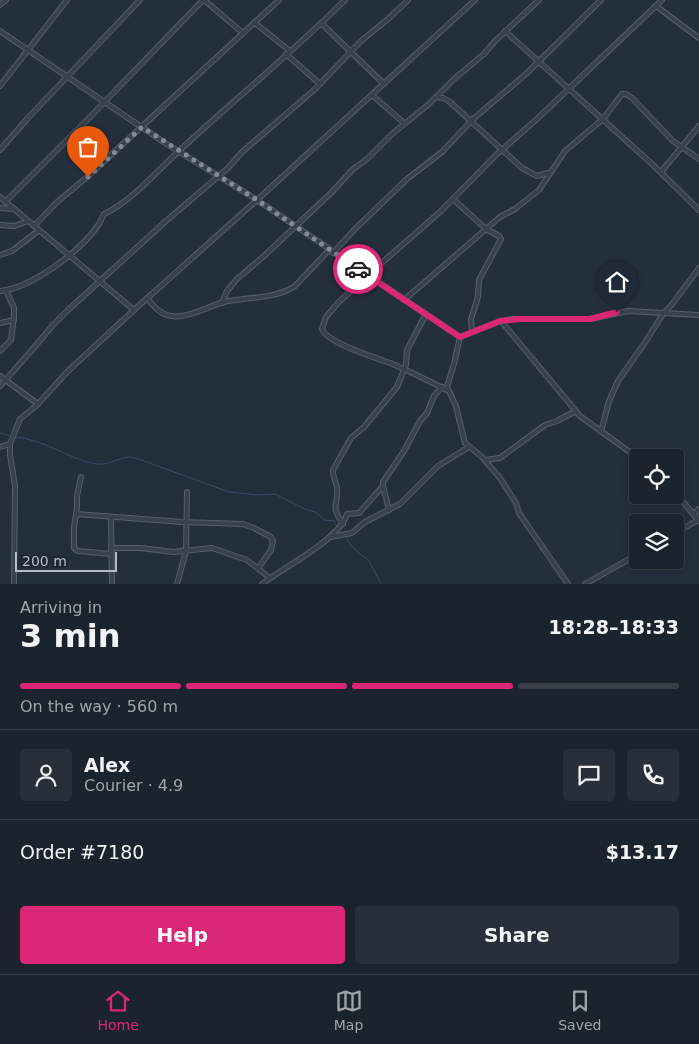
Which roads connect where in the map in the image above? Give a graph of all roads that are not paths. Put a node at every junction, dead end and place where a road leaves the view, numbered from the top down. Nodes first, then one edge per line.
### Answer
1 (6, 0) edge
2 (67, 0) edge
3 (140, 0) edge
4 (203, 0) edge
5 (279, 0) edge
6 (345, 0) edge
7 (408, 0) edge
8 (475, 0) edge
9 (539, 0) edge
10 (601, 0) edge
11 (662, 0) edge
12 (0, 5) edge
13 (656, 6) junction
14 (255, 23) junction
15 (321, 23) junction
16 (0, 31) edge
17 (506, 31) junction
18 (243, 33) junction
19 (699, 38) edge
20 (28, 52) junction
21 (288, 52) junction
22 (351, 52) junction
23 (539, 61) junction
24 (67, 77) junction
25 (320, 84) junction
26 (384, 84) junction
27 (0, 86) edge
28 (568, 88) junction
29 (372, 95) junction
30 (436, 97) junction
31 (105, 102) junction
32 (603, 119) junction
33 (471, 122) junction
34 (404, 123) junction
35 (699, 126) edge
36 (142, 127) junction
37 (680, 147) junction
38 (0, 150) edge
39 (178, 151) junction
40 (501, 151) junction
41 (699, 159) edge
42 (661, 172) junction
43 (548, 174) junction
44 (217, 176) junction
45 (0, 197) edge
46 (453, 199) junction
47 (257, 200) junction
48 (5, 202) junction
49 (0, 208) edge
50 (14, 209) junction
51 (699, 210) edge
52 (28, 221) junction
53 (0, 225) edge
54 (34, 226) junction
55 (294, 226) junction
56 (486, 229) junction
57 (38, 231) junction
58 (329, 250) junction
59 (334, 253) junction
60 (0, 255) edge
61 (69, 256) junction
62 (699, 268) edge
63 (368, 275) junction
64 (100, 281) junction
65 (6, 290) junction
66 (0, 291) edge
67 (147, 298) junction
68 (404, 300) junction
69 (222, 302) junction
70 (134, 310) junction
71 (426, 314) junction
72 (662, 314) junction
73 (699, 315) edge
74 (14, 320) junction
75 (500, 321) junction
76 (0, 323) edge
77 (472, 331) junction
78 (460, 337) junction
79 (0, 351) edge
80 (404, 369) junction
81 (0, 376) edge
82 (4, 380) junction
83 (0, 386) edge
84 (442, 387) junction
85 (447, 390) junction
86 (38, 404) junction
87 (576, 411) junction
88 (601, 432) junction
89 (10, 444) junction
90 (0, 446) edge
91 (469, 447) junction
92 (629, 452) edge
93 (485, 460) junction
94 (81, 477) dead end
95 (383, 486) junction
96 (187, 492) dead end
97 (684, 503) edge
98 (699, 509) edge
99 (389, 510) junction
100 (76, 514) junction
101 (693, 514) junction
102 (111, 517) junction
103 (698, 520) edge
104 (186, 522) junction
105 (343, 524) junction
106 (684, 528) edge
107 (330, 537) junction
108 (110, 548) junction
109 (186, 551) junction
110 (111, 554) junction
111 (629, 559) edge
112 (258, 567) junction
113 (270, 578) junction
114 (14, 584) edge
115 (112, 584) edge
116 (177, 584) edge
117 (262, 584) edge
118 (568, 584) edge
119 (585, 584) edge

1 - 12 street
2 - 20 street
3 - 24 street
4 - 18 street
4 - 31 street
5 - 14 street
6 - 15 street
7 - 22 street
8 - 26 street
9 - 17 street
10 - 23 street
11 - 13 street
13 - 19 street
13 - 28 street
14 - 18 street
14 - 21 street
15 - 21 street
15 - 22 street
16 - 20 street
17 - 23 street
17 - 30 street
18 - 36 street
20 - 24 street
20 - 27 street
21 - 25 street
21 - 39 street
22 - 25 street
22 - 26 street
23 - 28 street
23 - 33 street
24 - 31 street
24 - 38 street
25 - 44 street
26 - 29 street
28 - 32 street
28 - 40 street
29 - 34 street
29 - 47 street
30 - 33 street
30 - 34 street
31 - 36 street
31 - 48 street
32 - 37 street
32 - 42 street
32 - 43 street
33 - 40 street
33 - 59 street
34 - 55 street
35 - 37 street
36 - 39 street
36 - 54 street
37 - 41 street
37 - 42 street
39 - 44 street
39 - 61 street
40 - 43 street
40 - 46 street
42 - 51 street
43 - 56 street
44 - 47 street
44 - 64 street
45 - 48 street
46 - 56 street
46 - 63 street
47 - 55 street
47 - 67 street
48 - 50 street
49 - 50 street
50 - 52 street
52 - 53 street
52 - 54 street
54 - 57 street
55 - 58 street
55 - 69 street
56 - 68 street
56 - 77 street
57 - 60 street
57 - 61 street
58 - 59 street
58 - 69 street
59 - 63 street
61 - 64 street
61 - 65 street
62 - 72 street
63 - 68 street
63 - 80 street
64 - 70 street
64 - 82 street
65 - 66 street
65 - 74 street
67 - 69 street
67 - 70 street
68 - 71 street
70 - 86 street
71 - 78 street
71 - 80 street
72 - 73 street
72 - 75 street
72 - 88 street
74 - 76 street
74 - 79 street
75 - 77 street
75 - 87 street
77 - 78 street
78 - 85 street
80 - 84 street
80 - 105 street
81 - 82 street
82 - 83 street
82 - 86 street
84 - 85 street
84 - 95 street
85 - 91 street
86 - 89 street
87 - 88 street
87 - 93 street
88 - 92 street
89 - 90 street
89 - 114 street
91 - 93 street
91 - 99 street
93 - 118 street
94 - 100 street
95 - 99 street
95 - 105 street
96 - 104 street
97 - 101 street
98 - 101 street
99 - 107 street
100 - 102 street
100 - 110 street
101 - 103 street
102 - 104 street
102 - 108 street
103 - 106 street
104 - 109 street
104 - 112 street
105 - 107 street
107 - 113 street
108 - 109 street
108 - 110 street
109 - 112 street
109 - 116 street
110 - 115 street
111 - 119 street
112 - 113 street
113 - 117 street

